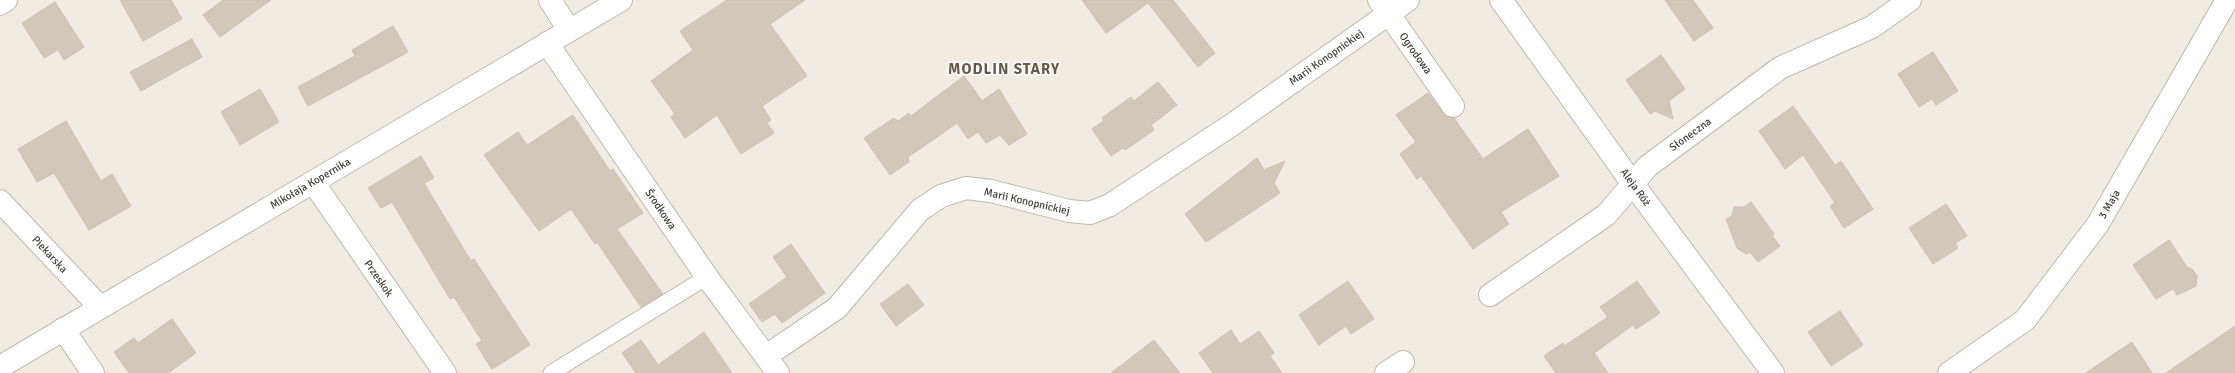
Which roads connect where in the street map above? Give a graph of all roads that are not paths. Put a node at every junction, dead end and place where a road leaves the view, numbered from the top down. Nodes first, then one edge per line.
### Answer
1 (6, 0) edge
2 (550, 0) edge
3 (620, 0) edge
4 (1408, 0) edge
5 (1501, 0) edge
6 (1910, 0) edge
7 (2227, 0) edge
8 (0, 4) edge
9 (1384, 7) edge
10 (570, 30) junction
11 (547, 43) junction
12 (1453, 106) dead end
13 (313, 182) junction
14 (1633, 184) junction
15 (0, 201) edge
16 (707, 277) junction
17 (1490, 295) dead end
18 (100, 307) junction
19 (63, 330) junction
20 (772, 364) edge
21 (0, 367) edge
22 (93, 373) edge
23 (445, 373) edge
24 (551, 373) edge
25 (1773, 373) edge
26 (1949, 373) edge

1 - 8 street
2 - 10 street
3 - 10 street, Mikołaja Kopernika
4 - 9 street, Marii Konopnickiej
5 - 14 street, Aleja Róż
6 - 14 street, Słoneczna
7 - 26 street, 3 Maja
9 - 12 street, Ogrodowa
9 - 20 street, Marii Konopnickiej
10 - 11 street, Mikołaja Kopernika
11 - 13 street, Mikołaja Kopernika
11 - 16 street, Środkowa
13 - 18 street, Mikołaja Kopernika
13 - 23 street, Przeskok
14 - 17 street, Słoneczna
14 - 25 street, Aleja Róż
15 - 18 street, Piekarska
16 - 20 street, Środkowa
16 - 24 lane
18 - 19 street, Mikołaja Kopernika
19 - 21 street, Mikołaja Kopernika
19 - 22 street

